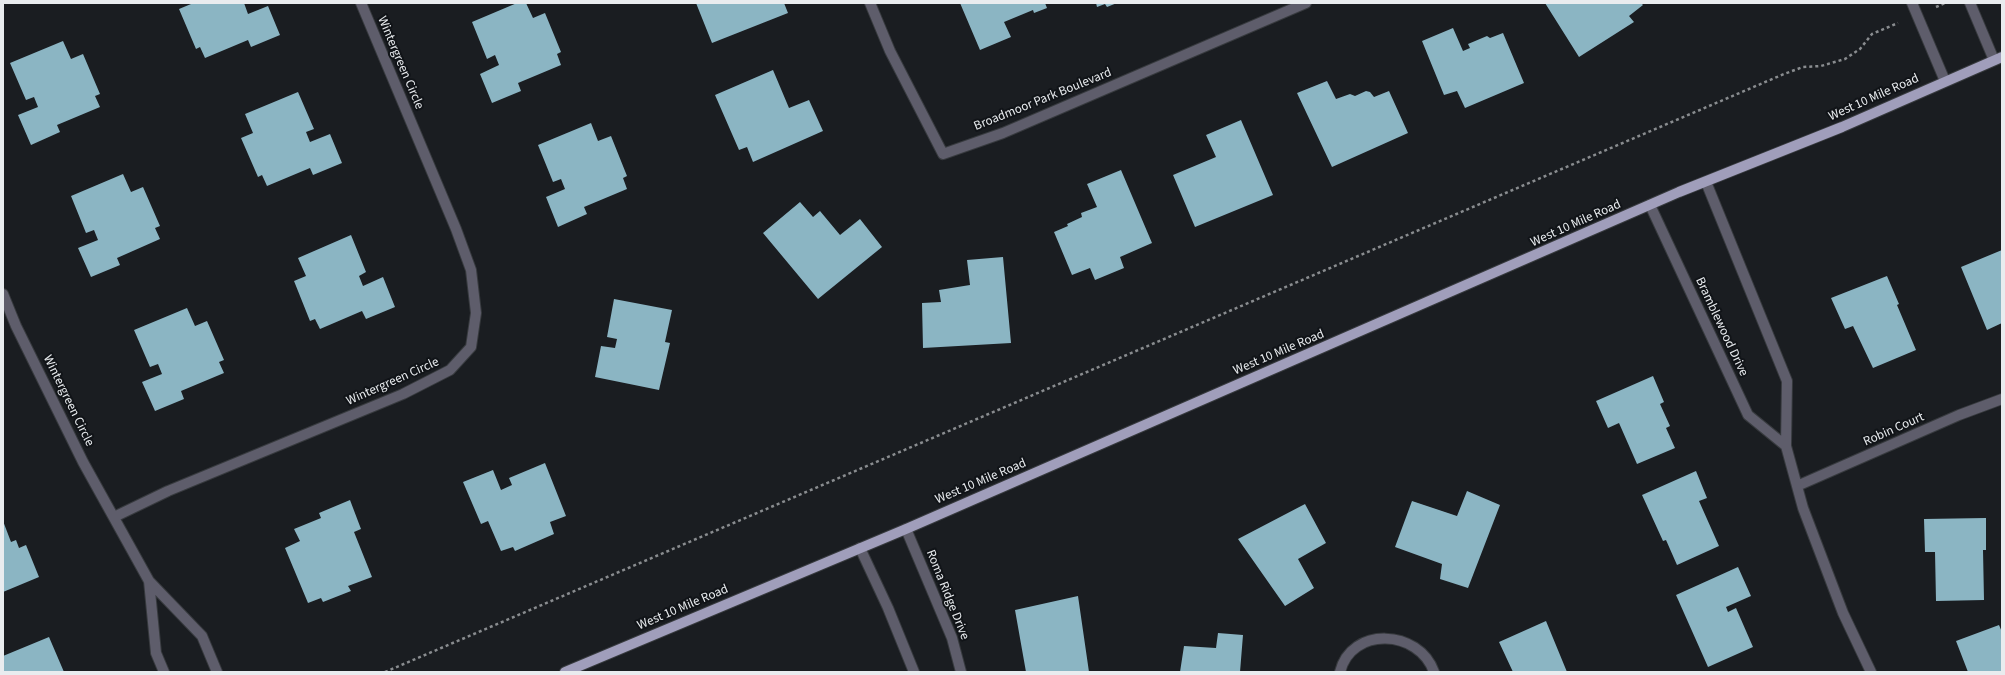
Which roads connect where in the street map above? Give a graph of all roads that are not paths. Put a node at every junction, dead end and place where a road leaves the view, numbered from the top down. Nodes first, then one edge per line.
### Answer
1 (361, 3) edge
2 (870, 3) edge
3 (1306, 3) edge
4 (1912, 3) edge
5 (1970, 3) edge
6 (1998, 58) edge
7 (1945, 81) junction
8 (1706, 182) junction
9 (1650, 205) junction
10 (3, 294) edge
11 (2002, 399) edge
12 (1786, 446) junction
13 (1797, 486) junction
14 (114, 517) junction
15 (906, 529) junction
16 (860, 548) junction
17 (149, 581) junction
18 (164, 672) edge
19 (217, 672) edge
20 (565, 672) edge
21 (914, 672) edge
22 (961, 672) edge
23 (1340, 672) edge
24 (1434, 672) edge
25 (1871, 672) edge

1 - 14 street, Wintergreen Circle
2 - 3 street, Broadmoor Park Boulevard
4 - 7 street
5 - 6 street
6 - 7 main road, West 10 Mile Road
7 - 8 main road, West 10 Mile Road
8 - 9 main road, West 10 Mile Road
8 - 12 street
9 - 12 street, Bramblewood Drive
9 - 15 main road, West 10 Mile Road
10 - 14 street, Wintergreen Circle
11 - 13 street, Robin Court
12 - 13 street
13 - 25 street
14 - 17 street, Wintergreen Circle
15 - 16 main road, West 10 Mile Road
15 - 22 street, Roma Ridge Drive
16 - 20 main road, West 10 Mile Road
16 - 21 street
17 - 18 street, Wintergreen Circle
17 - 19 street, Wintergreen Circle
23 - 24 street

